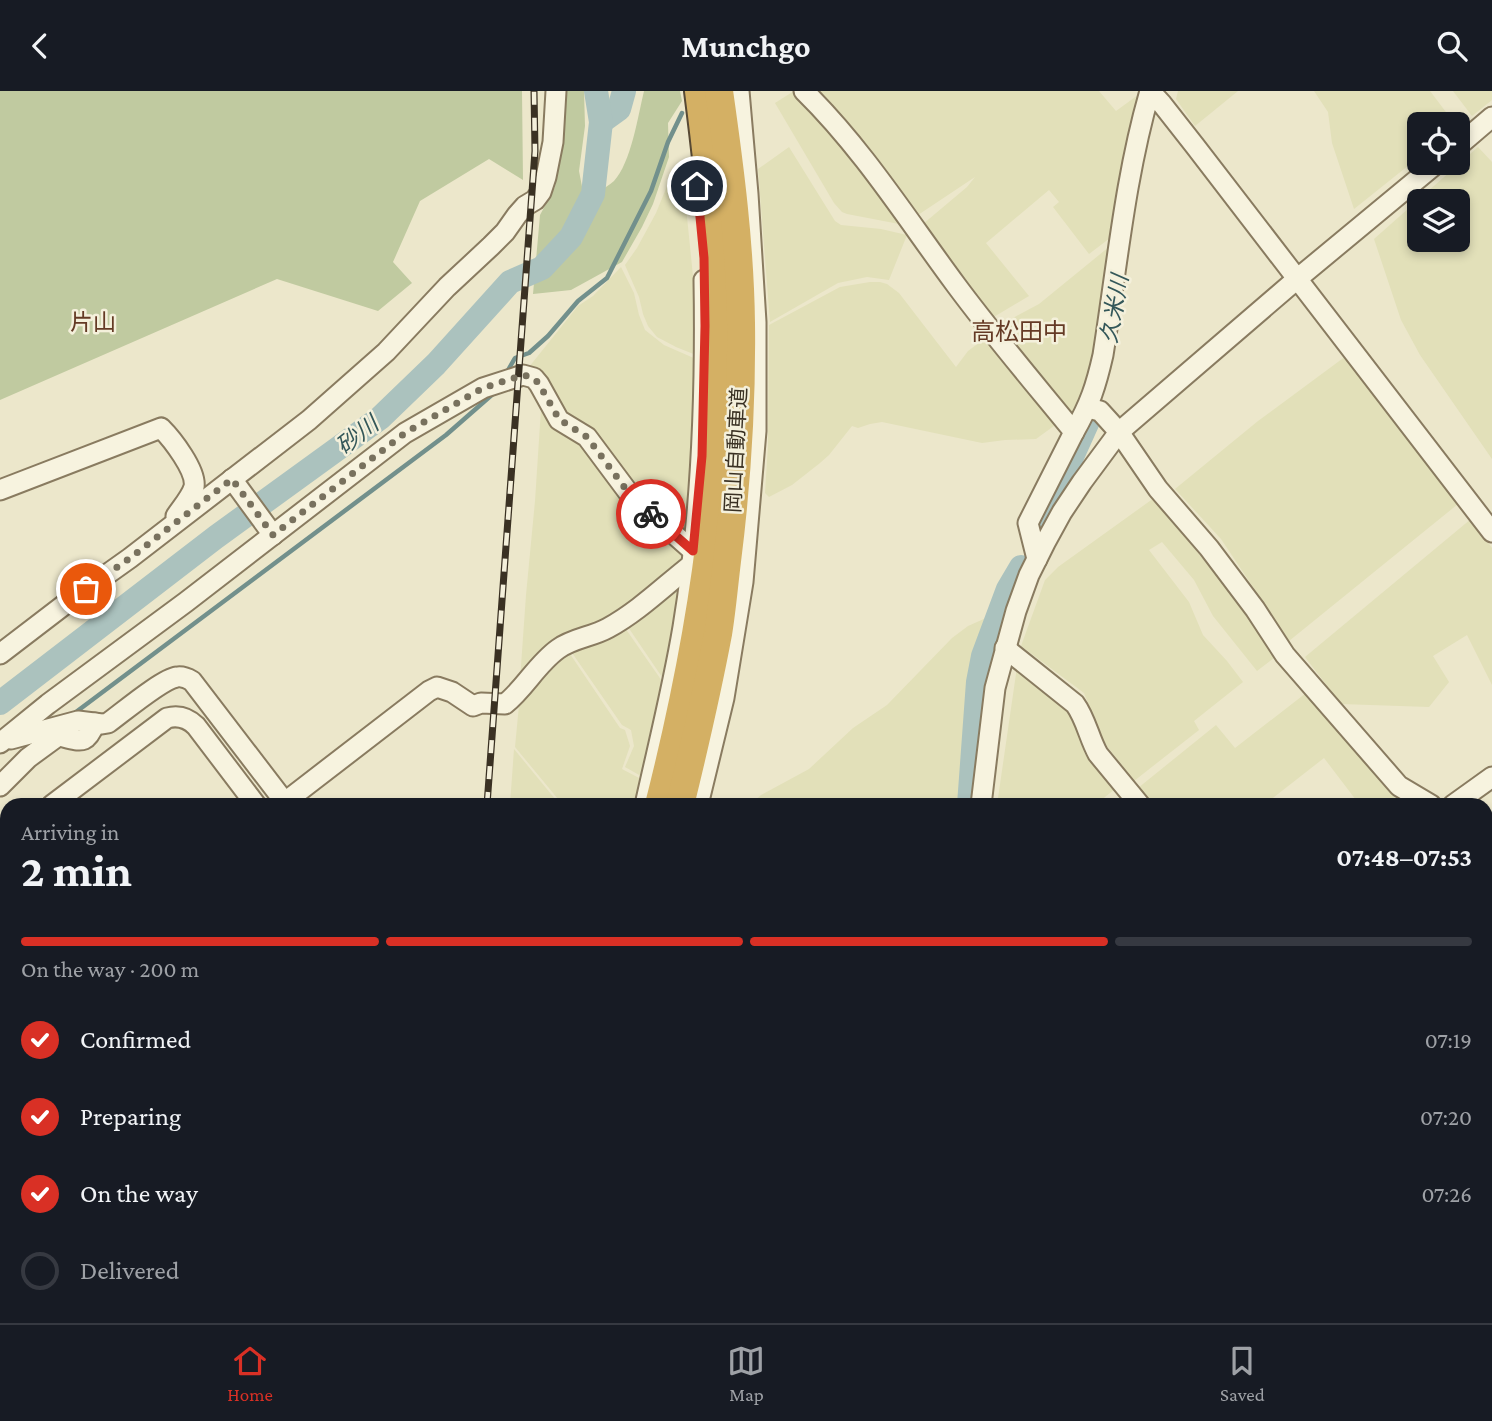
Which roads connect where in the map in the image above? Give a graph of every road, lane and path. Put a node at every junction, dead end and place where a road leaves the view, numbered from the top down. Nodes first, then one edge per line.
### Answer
1 (556, 91) edge
2 (685, 91) edge
3 (699, 91) edge
4 (719, 91) edge
5 (739, 91) edge
6 (804, 91) edge
7 (1160, 98) edge
8 (1492, 117) edge
9 (1470, 136) edge
10 (1423, 175) edge
11 (1297, 279) junction
12 (1093, 409) junction
13 (1073, 432) junction
14 (1119, 432) junction
15 (234, 482) junction
16 (0, 490) edge
17 (168, 529) junction
18 (1492, 532) edge
19 (271, 533) junction
20 (692, 558) junction
21 (1037, 559) junction
22 (1005, 648) junction
23 (0, 654) edge
24 (95, 723) junction
25 (0, 743) edge
26 (1492, 777) edge
27 (0, 786) edge
28 (61, 798) edge
29 (251, 798) edge
30 (281, 798) edge
31 (294, 798) edge
32 (646, 798) edge
33 (661, 798) edge
34 (682, 798) edge
35 (700, 798) edge
36 (982, 798) edge
37 (1134, 798) edge
38 (1419, 798) edge
39 (1463, 798) edge

1 - 15 street
2 - 20 street
3 - 33 highway, 岡山自動車道
4 - 34 highway, 岡山自動車道
5 - 35 street
6 - 13 street
7 - 11 street
7 - 12 street
8 - 9 street
10 - 11 street
11 - 14 street
11 - 18 street
12 - 13 street
12 - 14 street
13 - 21 street
14 - 21 street
14 - 38 street
15 - 17 street
15 - 19 street
16 - 17 street
17 - 23 street
19 - 20 street
19 - 25 street
20 - 31 street
20 - 32 street
21 - 22 street
22 - 36 street
22 - 37 street
24 - 25 street
24 - 27 street
24 - 30 street
26 - 39 street
28 - 29 street

